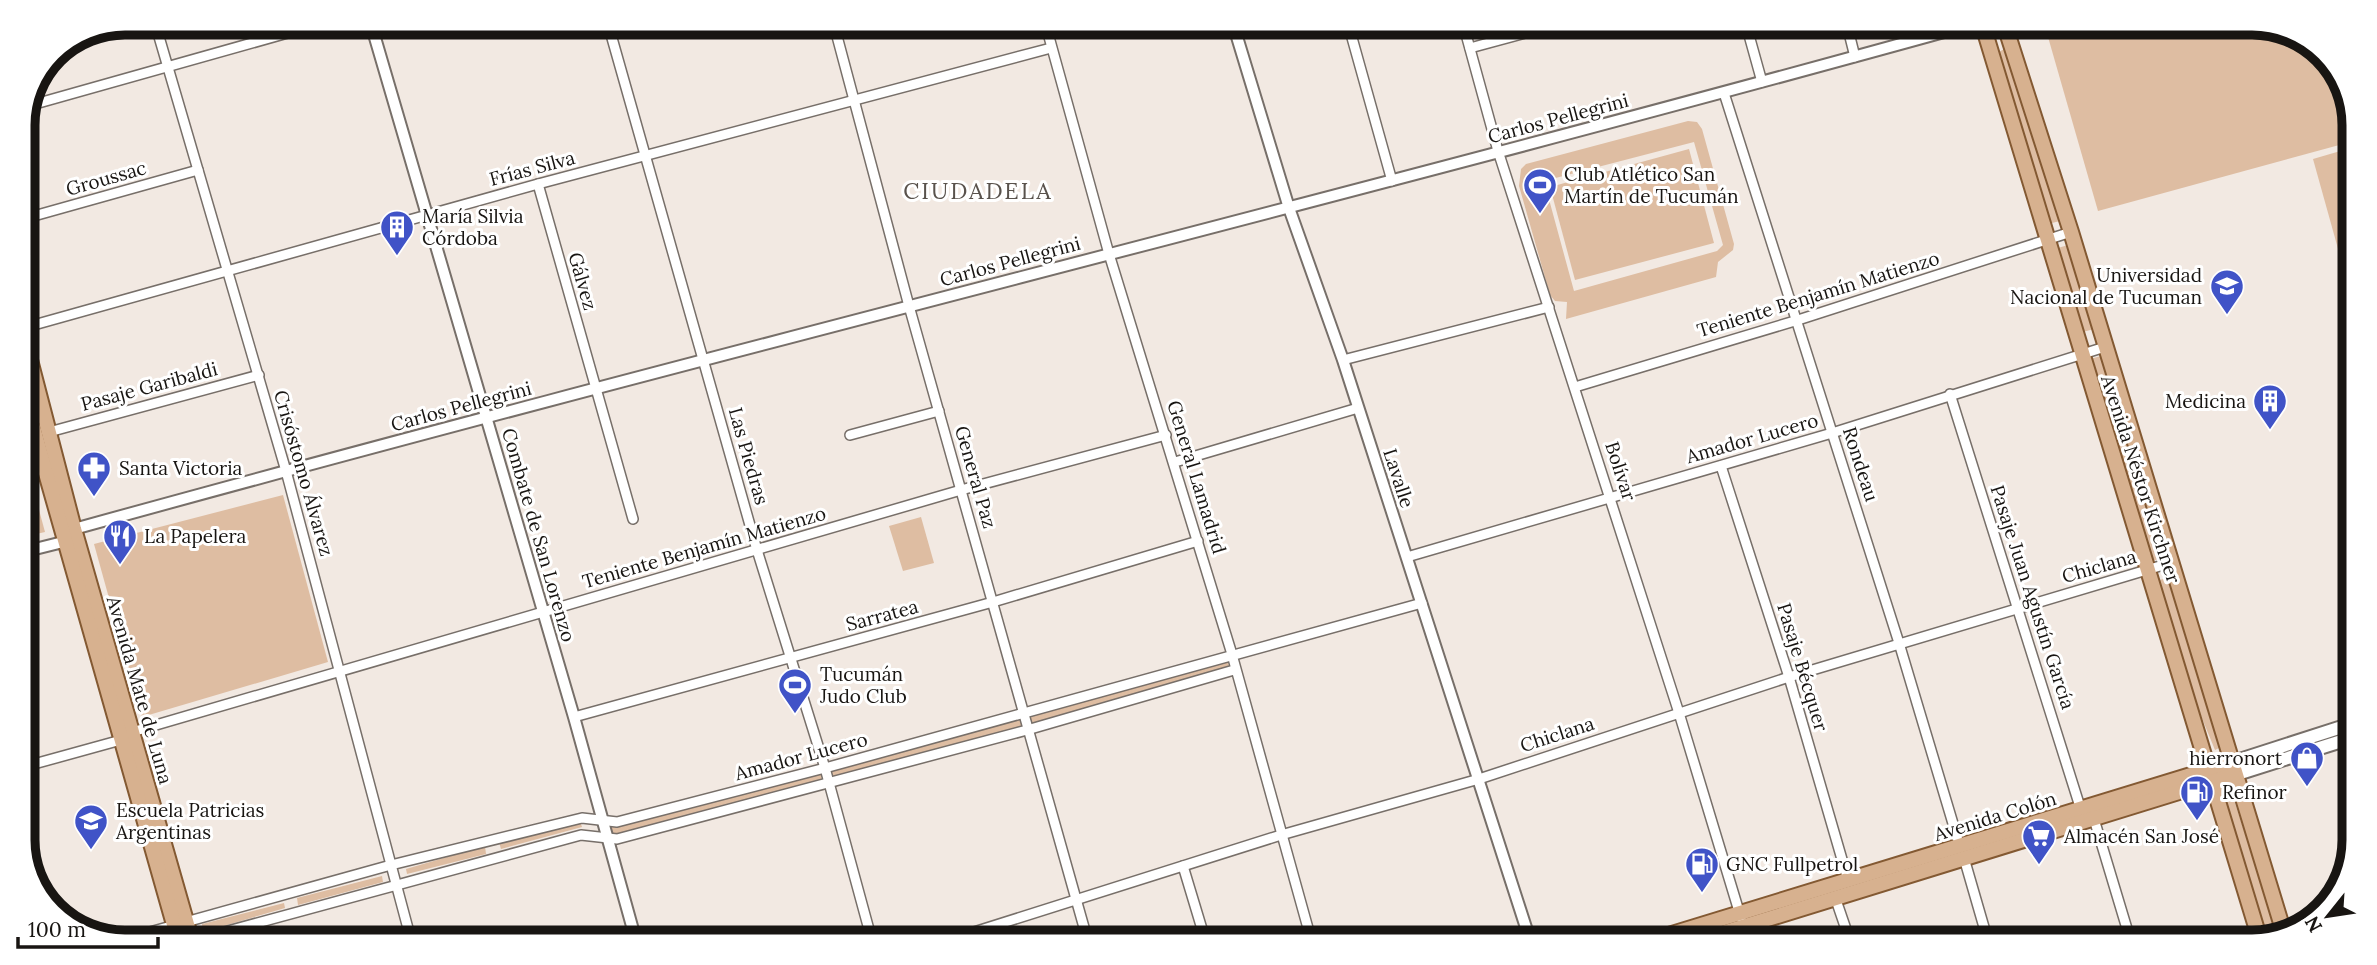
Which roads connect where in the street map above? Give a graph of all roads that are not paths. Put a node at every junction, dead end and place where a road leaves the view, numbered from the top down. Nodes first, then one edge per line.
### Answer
1 (158, 35) edge
2 (280, 35) edge
3 (374, 35) edge
4 (611, 35) edge
5 (837, 35) edge
6 (1048, 35) edge
7 (1236, 35) edge
8 (1351, 35) edge
9 (1466, 35) edge
10 (1518, 35) edge
11 (1749, 35) edge
12 (1850, 35) edge
13 (1934, 35) edge
14 (1986, 35) edge
15 (2008, 35) edge
16 (1051, 48) junction
17 (1470, 48) junction
18 (1856, 57) junction
19 (167, 67) junction
20 (1762, 82) junction
21 (1724, 93) junction
22 (853, 100) junction
23 (38, 104) edge
24 (1498, 151) junction
25 (645, 155) junction
26 (198, 170) junction
27 (1392, 181) junction
28 (538, 184) junction
29 (1289, 208) junction
30 (427, 215) junction
31 (35, 216) edge
32 (2071, 232) junction
33 (2048, 239) junction
34 (1109, 254) junction
35 (228, 270) junction
36 (909, 306) junction
37 (1549, 307) junction
38 (1798, 320) junction
39 (35, 327) edge
40 (2105, 347) junction
41 (2081, 354) junction
42 (703, 359) junction
43 (1343, 360) junction
44 (259, 374) junction
45 (35, 376) edge
46 (594, 387) junction
47 (1575, 387) junction
48 (1950, 394) junction
49 (1358, 408) junction
50 (939, 411) junction
51 (487, 417) junction
52 (50, 432) junction
53 (1832, 433) junction
54 (850, 435) dead end
55 (1166, 435) junction
56 (35, 437) edge
57 (1175, 462) junction
58 (1721, 466) junction
59 (286, 471) junction
60 (961, 490) junction
61 (1611, 496) junction
62 (633, 519) dead end
63 (74, 529) junction
64 (1198, 541) junction
65 (63, 542) junction
66 (35, 549) edge
67 (757, 550) junction
68 (1407, 557) junction
69 (2170, 564) junction
70 (2150, 569) junction
71 (993, 602) junction
72 (1422, 603) junction
73 (2019, 608) junction
74 (542, 611) junction
75 (1899, 643) junction
76 (1232, 656) junction
77 (792, 658) junction
78 (1234, 670) junction
79 (341, 671) junction
80 (1789, 677) junction
81 (1679, 713) junction
82 (1023, 714) junction
83 (574, 717) junction
84 (2342, 727) edge
85 (1027, 730) junction
86 (126, 736) junction
87 (2342, 741) edge
88 (35, 763) edge
89 (825, 768) junction
90 (2232, 769) junction
91 (2211, 776) junction
92 (1479, 779) junction
93 (828, 783) junction
94 (2081, 810) junction
95 (2094, 819) junction
96 (603, 822) junction
97 (1281, 835) junction
98 (608, 840) junction
99 (490, 841) junction
100 (1962, 853) junction
101 (494, 857) junction
102 (391, 865) junction
103 (1183, 866) junction
104 (1848, 880) junction
105 (396, 883) junction
106 (289, 893) junction
107 (1835, 897) junction
108 (1075, 901) junction
109 (294, 913) junction
110 (1742, 920) junction
111 (2281, 925) edge
112 (182, 929) edge
113 (2257, 929) edge
114 (231, 930) edge
115 (408, 930) edge
116 (633, 930) edge
117 (869, 930) edge
118 (988, 930) edge
119 (1084, 930) edge
120 (1202, 930) edge
121 (1308, 930) edge
122 (1527, 930) edge
123 (1698, 930) edge
124 (1721, 930) edge
125 (1846, 930) edge
126 (1985, 930) edge
127 (2127, 930) edge

1 - 19 street, Crisóstomo Álvarez
2 - 19 street
3 - 30 street, Combate de San Lorenzo
4 - 25 street, Las Piedras
5 - 22 street, General Paz
6 - 16 street, General Lamadrid
7 - 29 street, Lavalle
8 - 27 street
9 - 17 street, Bolívar
10 - 17 street
11 - 20 street
12 - 18 street
13 - 18 street, Carlos Pellegrini
14 - 33 main road, Avenida Néstor Kirchner
15 - 32 main road, Avenida Néstor Kirchner
16 - 22 street, Frías Silva
16 - 34 street, General Lamadrid
17 - 24 street, Bolívar
18 - 20 street, Carlos Pellegrini
19 - 23 street
19 - 26 street, Crisóstomo Álvarez
20 - 21 street, Carlos Pellegrini
21 - 24 street, Carlos Pellegrini
21 - 38 street, Rondeau
22 - 25 street, Frías Silva
22 - 36 street, General Paz
24 - 27 street, Carlos Pellegrini
24 - 37 street, Bolívar
25 - 28 street, Frías Silva
25 - 42 street, Las Piedras
26 - 31 street, Groussac
26 - 35 street, Crisóstomo Álvarez
27 - 29 street, Carlos Pellegrini
28 - 30 street, Frías Silva
28 - 46 street, Gálvez
29 - 34 street, Carlos Pellegrini
29 - 43 street, Lavalle
30 - 35 street, Frías Silva
30 - 51 street, Combate de San Lorenzo
32 - 33 street, Teniente Benjamín Matienzo
32 - 40 main road, Avenida Néstor Kirchner
33 - 38 street, Teniente Benjamín Matienzo
33 - 41 main road, Avenida Néstor Kirchner
34 - 36 street, Carlos Pellegrini
34 - 55 street, General Lamadrid
35 - 39 street, Frías Silva
35 - 44 street, Crisóstomo Álvarez
36 - 42 street, Carlos Pellegrini
36 - 50 street, General Paz
37 - 43 street
37 - 47 street, Bolívar
38 - 47 street, Teniente Benjamín Matienzo
38 - 53 street, Rondeau
40 - 41 street, Amador Lucero
40 - 69 main road, Avenida Néstor Kirchner
41 - 48 street, Amador Lucero
41 - 70 main road, Avenida Néstor Kirchner
42 - 46 street, Carlos Pellegrini
42 - 67 street, Las Piedras
43 - 49 street, Lavalle
44 - 52 street, Pasaje Garibaldi
44 - 59 street, Crisóstomo Álvarez
45 - 52 main road, Avenida Mate de Luna
46 - 51 street, Carlos Pellegrini
46 - 62 street, Gálvez
47 - 61 street, Bolívar
48 - 53 street, Amador Lucero
48 - 73 street, Pasaje Juan Agustín García
49 - 57 street
49 - 68 street, Lavalle
50 - 54 street
50 - 60 street, General Paz
51 - 59 street, Carlos Pellegrini
51 - 74 street, Combate de San Lorenzo
52 - 63 main road, Avenida Mate de Luna
53 - 58 street, Amador Lucero
53 - 75 street, Rondeau
55 - 57 street, General Lamadrid
55 - 60 street, Teniente Benjamín Matienzo
56 - 65 main road, Avenida Mate de Luna
57 - 64 street, General Lamadrid
58 - 61 street, Amador Lucero
58 - 80 street, Pasaje Bécquer
59 - 63 street, Carlos Pellegrini
59 - 79 street, Crisóstomo Álvarez
60 - 67 street, Teniente Benjamín Matienzo
60 - 71 street, General Paz
61 - 68 street, Amador Lucero
61 - 81 street, Bolívar
63 - 65 street
63 - 86 main road, Avenida Mate de Luna
64 - 71 street, Sarratea
64 - 76 street, General Lamadrid
65 - 66 street
65 - 86 main road, Avenida Mate de Luna
67 - 74 street, Teniente Benjamín Matienzo
67 - 77 street, Las Piedras
68 - 72 street, Lavalle
69 - 70 street, Chiclana
69 - 90 main road, Avenida Néstor Kirchner
70 - 73 street, Chiclana
70 - 91 main road, Avenida Néstor Kirchner
71 - 77 street, Sarratea
71 - 82 street, General Paz
72 - 76 street, Amador Lucero
72 - 92 street, Lavalle
73 - 75 street, Chiclana
73 - 94 street, Pasaje Juan Agustín García
74 - 79 street, Teniente Benjamín Matienzo
74 - 83 street, Combate de San Lorenzo
75 - 80 street, Chiclana
75 - 100 street, Rondeau
76 - 78 street, General Lamadrid
76 - 82 street, Amador Lucero
77 - 83 street, Sarratea
77 - 89 street, Las Piedras
78 - 85 street, Amador Lucero
78 - 97 street, General Lamadrid
79 - 86 street, Teniente Benjamín Matienzo
79 - 102 street, Crisóstomo Álvarez
80 - 81 street, Chiclana
80 - 104 street, Pasaje Bécquer
81 - 92 street, Chiclana
81 - 110 street, Bolívar
82 - 85 street, General Paz
82 - 89 street, Amador Lucero
83 - 96 street, Combate de San Lorenzo
84 - 90 main road, Avenida Colón
85 - 93 street, Amador Lucero
85 - 108 street, General Paz
86 - 88 street, Teniente Benjamín Matienzo
86 - 112 main road, Avenida Mate de Luna
87 - 90 main road, Avenida Colón
89 - 93 street, Las Piedras
89 - 96 street, Amador Lucero
90 - 91 main road, Avenida Colón
90 - 111 main road, Avenida Néstor Kirchner
91 - 94 main road, Avenida Colón
91 - 95 main road, Avenida Colón
91 - 113 main road, Avenida Néstor Kirchner
92 - 97 street, Chiclana
92 - 122 street, Lavalle
93 - 98 street, Amador Lucero
93 - 117 street, Las Piedras
94 - 100 main road, Avenida Colón
95 - 100 main road, Avenida Colón
95 - 127 street
96 - 98 street, Combate de San Lorenzo
96 - 99 street, Amador Lucero
97 - 103 street, Chiclana
97 - 121 street, General Lamadrid
98 - 101 street, Amador Lucero
98 - 116 street, Combate de San Lorenzo
99 - 101 street
99 - 102 street, Amador Lucero
100 - 104 main road, Avenida Colón
100 - 107 main road, Avenida Colón
100 - 126 street, Rondeau
101 - 105 street, Amador Lucero
102 - 105 street, Crisóstomo Álvarez
102 - 106 street, Amador Lucero
103 - 108 street, Chiclana
103 - 120 street
104 - 110 main road, Avenida Colón
105 - 109 street, Amador Lucero
105 - 115 street, Crisóstomo Álvarez
106 - 109 street
106 - 112 street, Amador Lucero
107 - 110 main road, Avenida Colón
107 - 125 street
108 - 118 street, Chiclana
108 - 119 street, General Paz
109 - 114 street, Amador Lucero
110 - 123 main road, Avenida Colón
110 - 124 main road, Avenida Colón

